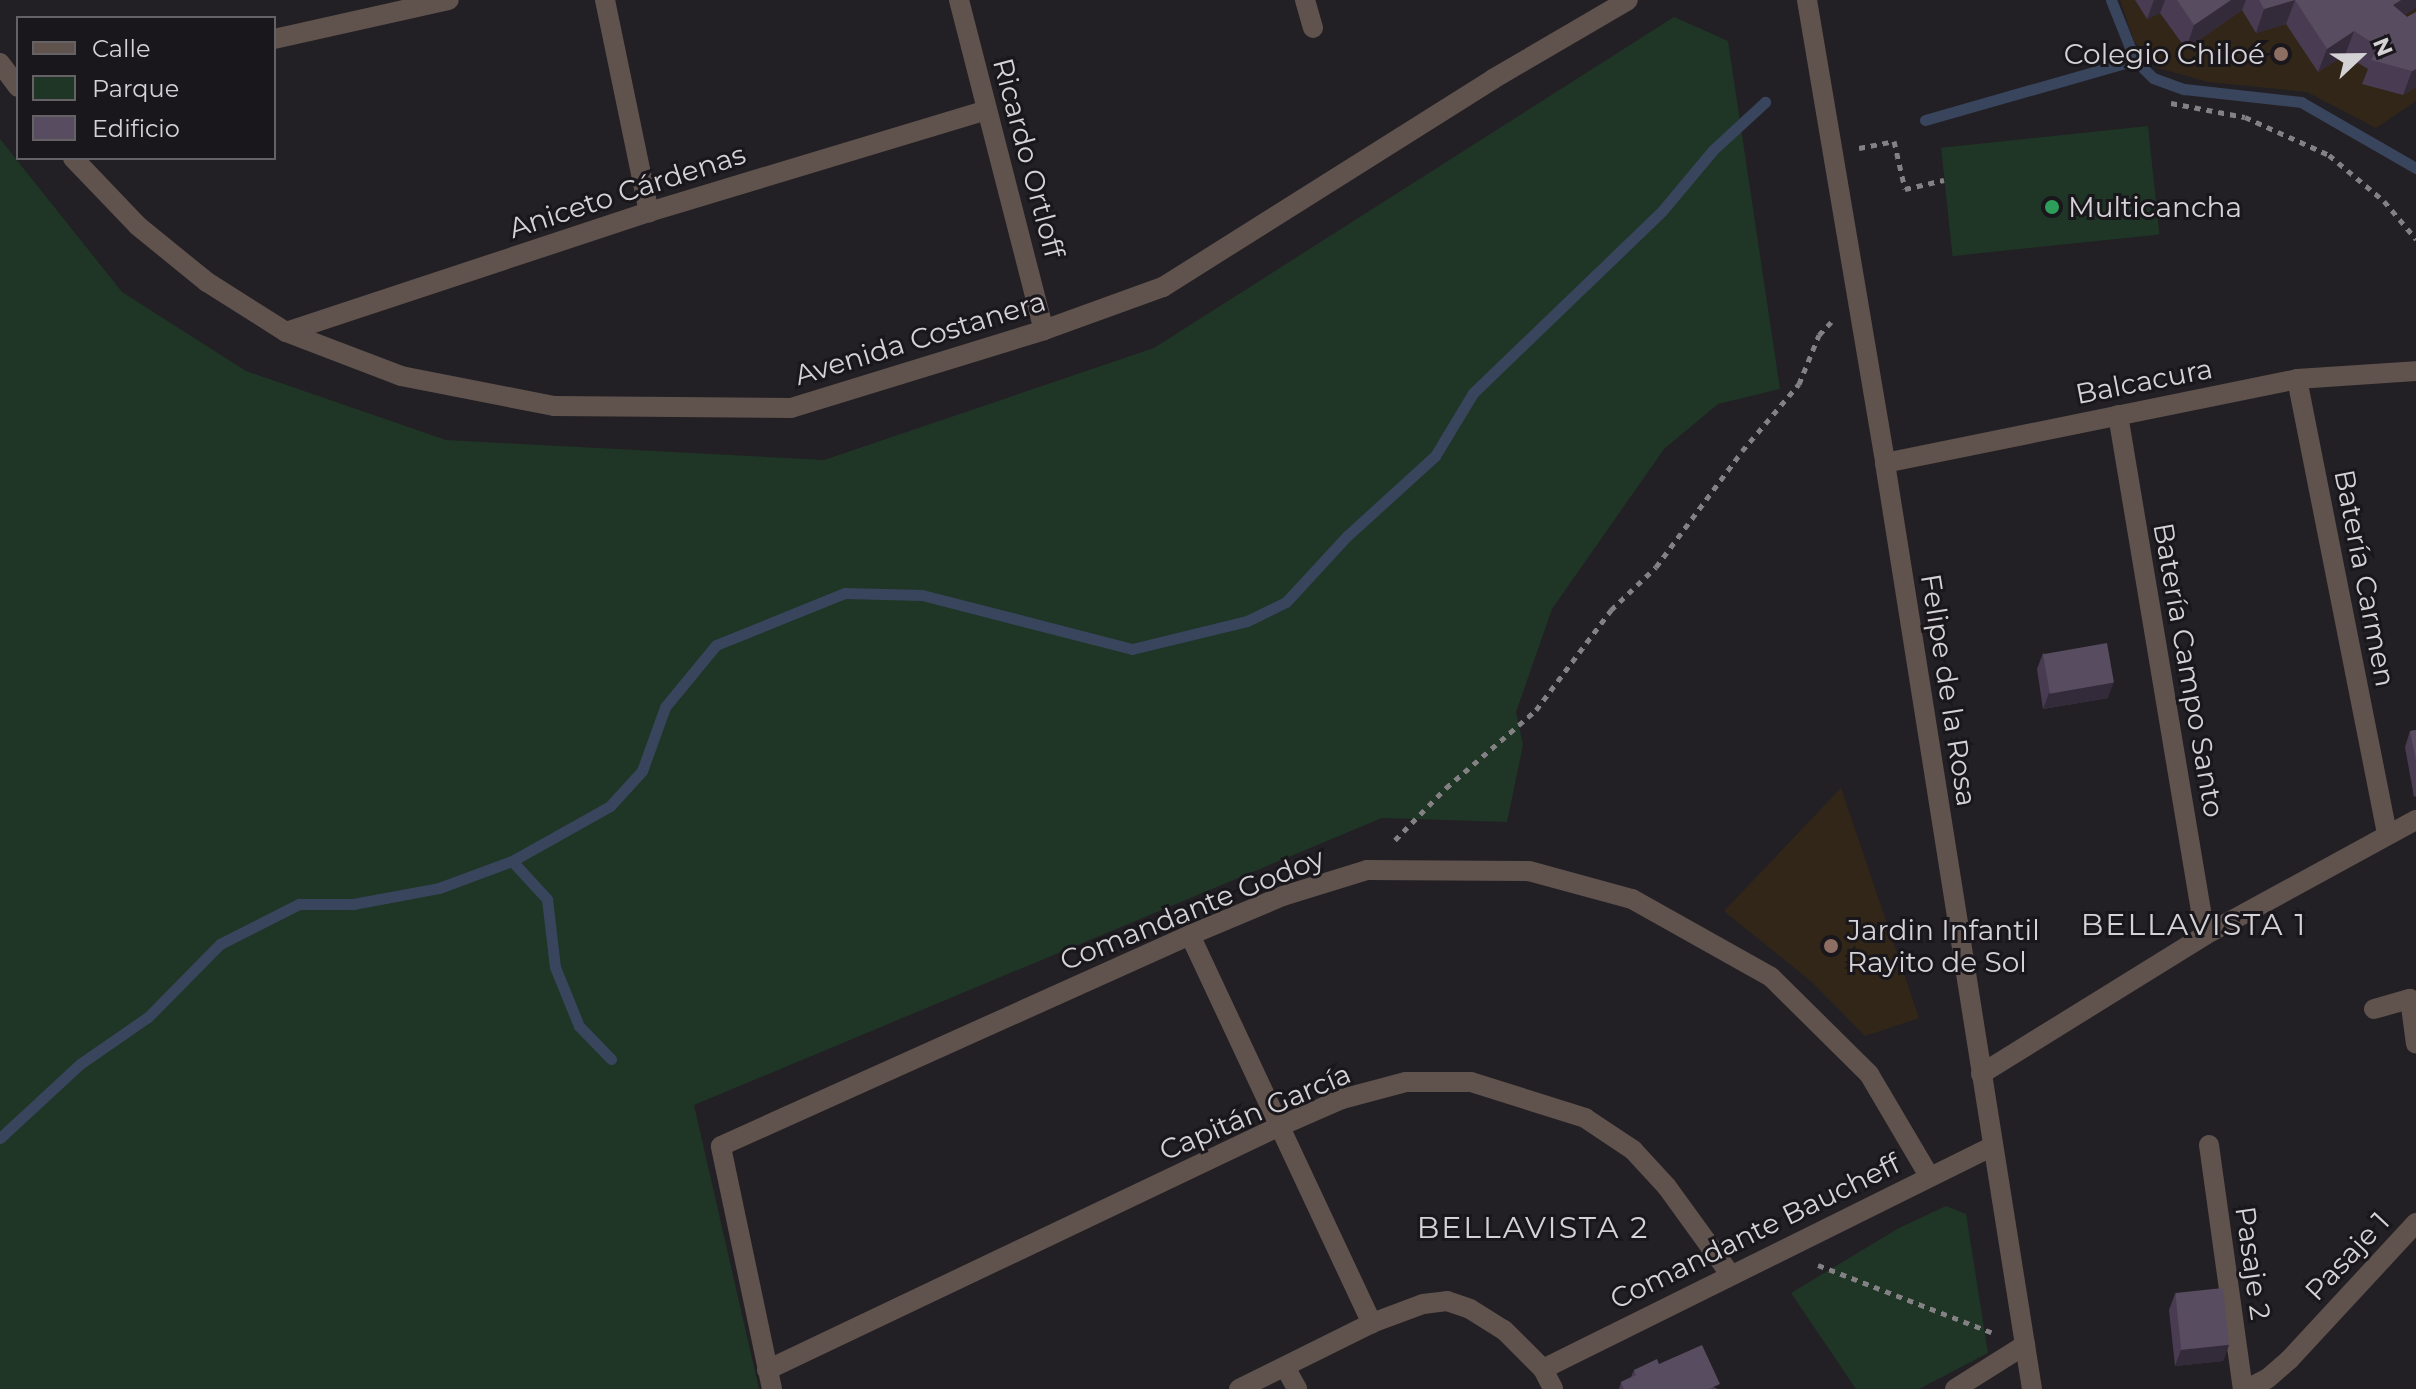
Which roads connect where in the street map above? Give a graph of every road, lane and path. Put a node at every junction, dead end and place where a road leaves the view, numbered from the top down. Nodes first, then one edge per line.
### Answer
1 (449, 0) edge
2 (605, 0) edge
3 (959, 0) edge
4 (1305, 0) edge
5 (1628, 0) edge
6 (1807, 0) edge
7 (1313, 28) dead end
8 (276, 39) edge
9 (0, 63) edge
10 (16, 84) edge
11 (2171, 103) dead end
12 (987, 110) junction
13 (1831, 153) junction
14 (75, 160) edge
15 (1944, 180) dead end
16 (649, 212) junction
17 (2416, 239) edge
18 (1854, 298) junction
19 (1044, 330) junction
20 (286, 332) junction
21 (2416, 371) edge
22 (2297, 379) junction
23 (2118, 415) junction
24 (1885, 463) junction
25 (2416, 820) edge
26 (2387, 834) junction
27 (1367, 870) junction
28 (1190, 935) junction
29 (2205, 935) junction
30 (2374, 1009) dead end
31 (2416, 1044) edge
32 (1981, 1074) junction
33 (1280, 1126) junction
34 (2209, 1145) dead end
35 (1993, 1146) junction
36 (1929, 1176) junction
37 (2416, 1223) edge
38 (1779, 1250) junction
39 (1730, 1274) junction
40 (1372, 1323) junction
41 (1983, 1329) dead end
42 (2025, 1345) junction
43 (1285, 1367) junction
44 (1543, 1369) junction
45 (770, 1380) edge
46 (1239, 1389) edge
47 (1297, 1389) edge
48 (1553, 1389) edge
49 (1955, 1389) edge
50 (2032, 1389) edge
51 (2245, 1389) edge

1 - 8 street
2 - 16 street
3 - 12 street, Ricardo Ortloff
4 - 7 street
5 - 19 street, Avenida Costanera
6 - 13 street, Felipe de la Rosa
9 - 10 street
11 - 17 path
12 - 16 street, Aniceto Cárdenas
12 - 19 street, Ricardo Ortloff
13 - 15 path
13 - 18 street, Felipe de la Rosa
14 - 20 street, Avenida Costanera
16 - 20 street, Aniceto Cárdenas
18 - 24 street, Felipe de la Rosa
18 - 27 path
19 - 20 street, Avenida Costanera
21 - 22 street, Balcacura
22 - 23 street, Balcacura
22 - 26 street, Batería Carmen
23 - 24 street, Balcacura
23 - 29 street, Batería Campo Santo
24 - 32 street, Felipe de la Rosa
25 - 26 street
26 - 29 street
27 - 28 street, Comandante Godoy
27 - 36 street, Comandante Godoy
28 - 33 street
28 - 45 street, Comandante Godoy
29 - 32 street
30 - 31 street
32 - 35 street, Felipe de la Rosa
33 - 39 street, Capitán García
33 - 40 street
33 - 45 street, Capitán García
34 - 51 street, Pasaje 2
35 - 36 street, Comandante Baucheff
35 - 42 street, Felipe de la Rosa
36 - 38 street, Comandante Baucheff
37 - 51 street, Pasaje 1
38 - 39 street, Comandante Baucheff
38 - 41 path
39 - 44 street, Comandante Baucheff
40 - 43 street
40 - 44 street
42 - 49 street
42 - 50 street, Felipe de la Rosa
43 - 46 street
43 - 47 street
44 - 48 street

